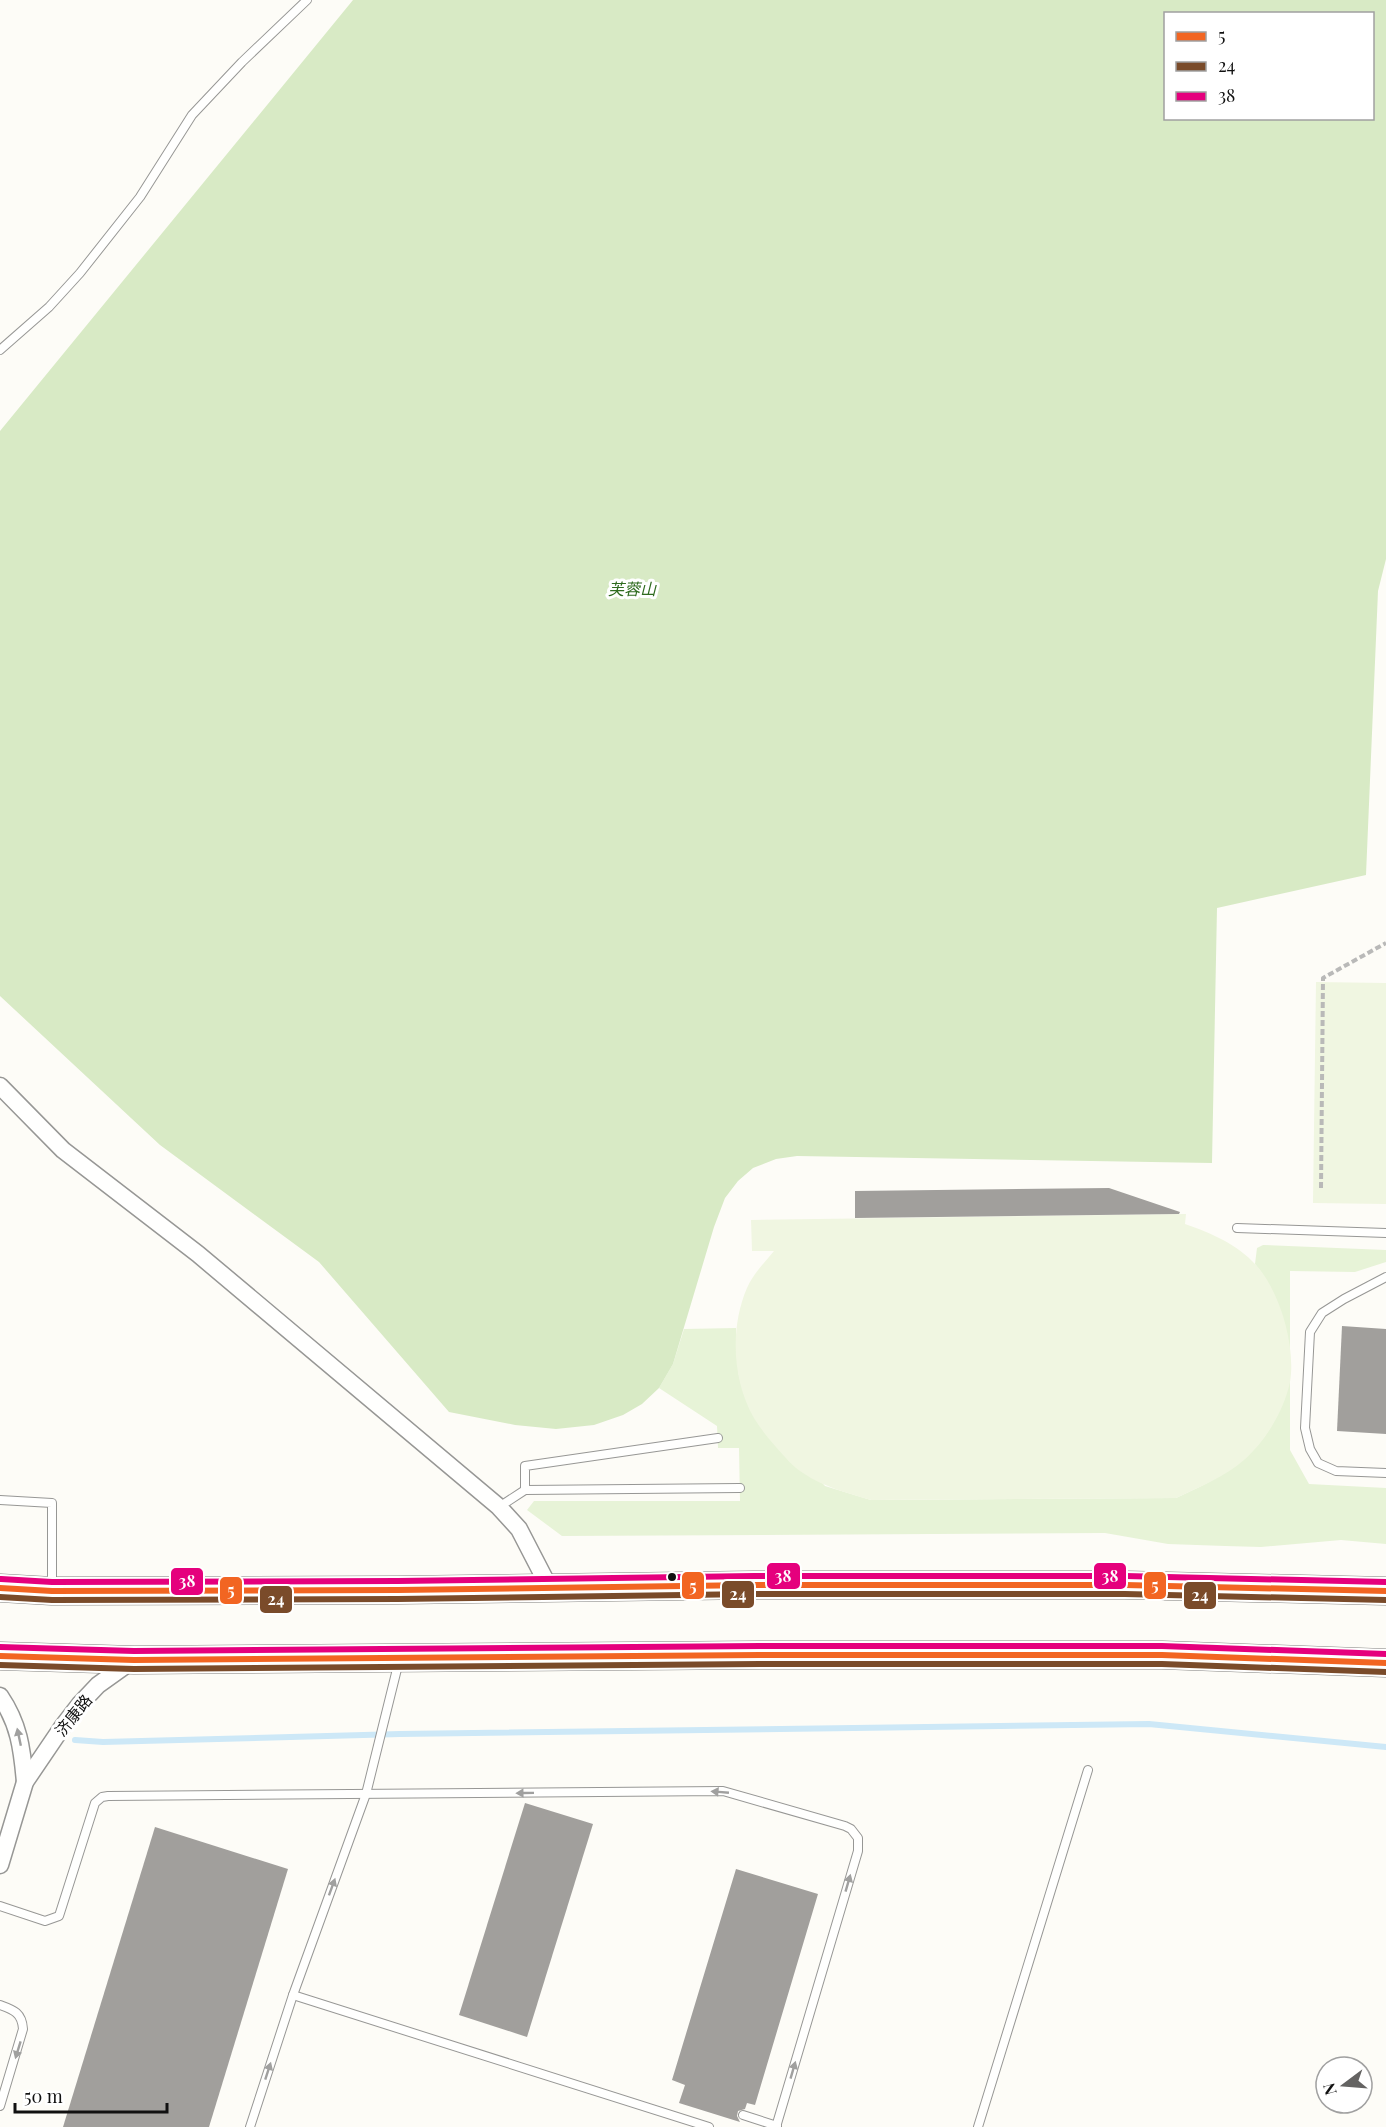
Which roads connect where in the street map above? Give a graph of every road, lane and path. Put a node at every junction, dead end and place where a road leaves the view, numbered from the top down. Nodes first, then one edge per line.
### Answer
1 (307, 0) edge
2 (0, 350) edge
3 (1386, 943) edge
4 (0, 1086) edge
5 (1321, 1188) dead end
6 (1236, 1228) dead end
7 (1386, 1233) edge
8 (1386, 1277) edge
9 (718, 1438) dead end
10 (1386, 1473) edge
11 (740, 1488) dead end
12 (525, 1490) junction
13 (0, 1500) edge
14 (499, 1507) junction
15 (549, 1587) junction
16 (0, 1588) edge
17 (52, 1591) junction
18 (1386, 1591) edge
19 (0, 1656) edge
20 (400, 1658) junction
21 (134, 1660) junction
22 (1386, 1663) edge
23 (0, 1696) edge
24 (1088, 1770) dead end
25 (25, 1782) junction
26 (366, 1794) junction
27 (0, 1865) edge
28 (0, 1906) edge
29 (293, 1995) junction
30 (0, 2005) edge
31 (0, 2106) edge
32 (743, 2115) dead end
33 (250, 2127) edge
34 (709, 2127) edge
35 (776, 2127) edge
36 (978, 2127) edge

1 - 2 lane
3 - 5 path
4 - 14 street
6 - 7 lane
8 - 10 lane
9 - 12 lane
11 - 12 lane
12 - 14 lane
13 - 17 lane
14 - 15 street
15 - 17 main road
15 - 18 main road
16 - 17 main road
19 - 21 main road
20 - 21 main road
20 - 22 main road
20 - 26 lane
21 - 25 street, 济康路
25 -> 23 street, 济康路
24 - 36 lane
25 - 27 street, 济康路
26 - 28 lane
29 -> 26 lane
35 -> 26 lane
33 -> 29 lane
29 - 34 lane
30 -> 31 lane
32 - 35 lane

